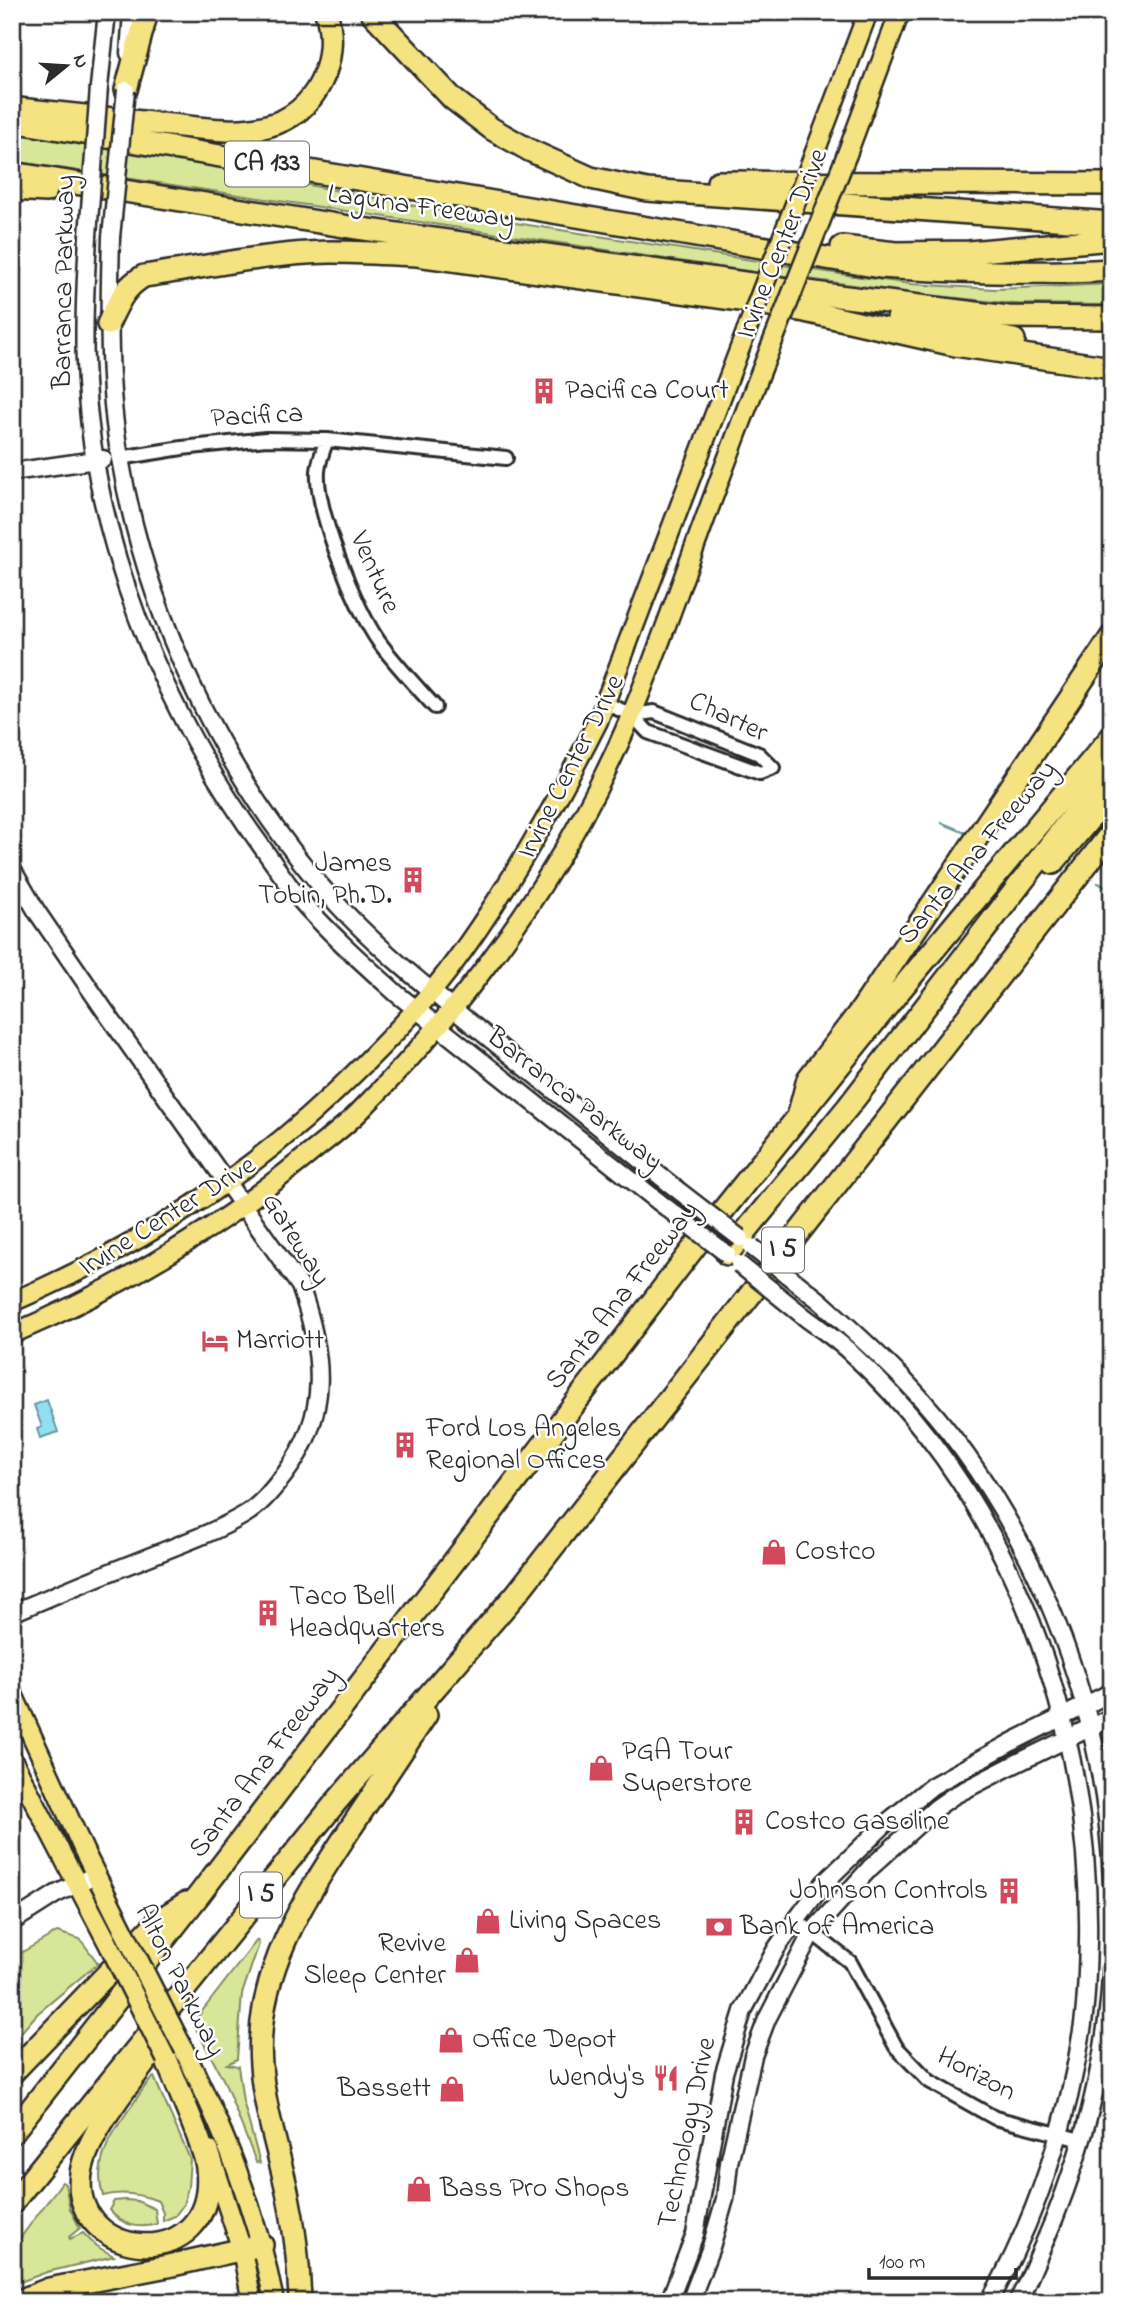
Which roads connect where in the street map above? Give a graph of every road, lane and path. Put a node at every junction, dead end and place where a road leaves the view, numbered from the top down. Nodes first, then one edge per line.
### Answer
1 (107, 12) edge
2 (132, 12) edge
3 (147, 12) edge
4 (326, 12) edge
5 (371, 12) edge
6 (869, 12) edge
7 (900, 12) edge
8 (126, 90) junction
9 (12, 108) edge
10 (12, 121) edge
11 (531, 151) junction
12 (12, 173) edge
13 (1112, 184) edge
14 (12, 189) edge
15 (178, 201) junction
16 (1112, 223) edge
17 (645, 226) junction
18 (1112, 239) edge
19 (1112, 270) edge
20 (822, 294) junction
21 (1112, 318) edge
22 (108, 324) junction
23 (1112, 356) edge
24 (1112, 368) edge
25 (327, 440) junction
26 (120, 458) junction
27 (506, 458) dead end
28 (96, 459) junction
29 (12, 472) edge
30 (1112, 636) edge
31 (605, 703) junction
32 (435, 707) dead end
33 (632, 715) junction
34 (1112, 736) edge
35 (1112, 765) edge
36 (1112, 792) edge
37 (1112, 832) edge
38 (12, 869) edge
39 (432, 991) junction
40 (417, 1009) junction
41 (453, 1010) junction
42 (438, 1027) junction
43 (852, 1109) junction
44 (796, 1122) junction
45 (227, 1184) junction
46 (243, 1205) junction
47 (739, 1251) junction
48 (12, 1303) edge
49 (12, 1334) edge
50 (517, 1593) junction
51 (12, 1613) edge
52 (12, 1692) edge
53 (1112, 1692) edge
54 (1084, 1706) junction
55 (1062, 1717) junction
56 (1112, 1717) edge
57 (1090, 1728) junction
58 (1068, 1739) junction
59 (12, 1759) edge
60 (339, 1799) junction
61 (96, 1874) junction
62 (78, 1883) junction
63 (1112, 1883) edge
64 (200, 1895) junction
65 (796, 1920) junction
66 (12, 1922) edge
67 (812, 1932) junction
68 (1112, 1951) edge
69 (166, 2059) junction
70 (12, 2073) edge
71 (12, 2133) edge
72 (1058, 2134) junction
73 (1081, 2140) junction
74 (12, 2203) edge
75 (252, 2248) junction
76 (16, 2302) edge
77 (252, 2302) edge
78 (274, 2302) edge
79 (300, 2302) edge
80 (669, 2302) edge
81 (690, 2302) edge
82 (989, 2302) edge
83 (1017, 2302) edge

1 - 28 main road, Barranca Parkway, bridge
2 - 8 main road, Barranca Parkway
3 - 8 highway
4 - 9 highway
5 - 11 highway
6 - 31 main road, Irvine Center Drive, bridge
7 - 33 main road, Irvine Center Drive, bridge
8 - 22 main road, Barranca Parkway, bridge
10 - 17 highway, Laguna Freeway / CA 133
11 - 13 highway
11 - 16 highway
12 - 15 highway, Laguna Freeway / CA 133
14 - 15 highway
15 - 20 highway, Laguna Freeway / CA 133
17 - 18 highway
17 - 19 highway
20 - 21 highway
20 - 23 highway
22 - 24 highway
22 - 26 main road, Barranca Parkway
25 - 26 street, Pacifica
25 - 27 street, Pacifica
25 - 32 street, Venture
26 - 28 main road, Pacifica
26 - 39 main road, Barranca Parkway
28 - 29 main road, Pacifica
28 - 40 main road, Barranca Parkway
30 - 44 highway
31 - 33 street, Charter
31 - 39 main road, Irvine Center Drive
33 - 33 street, Charter
33 - 41 main road, Irvine Center Drive
34 - 44 highway, Santa Ana Freeway / I 5
35 - 43 highway
36 - 43 highway
37 - 50 highway, I 5
38 - 45 main road, Gateway
39 - 40 main road, Irvine Center Drive
39 - 41 main road, Barranca Parkway
40 - 42 main road, Barranca Parkway
40 - 45 main road, Irvine Center Drive
41 - 42 main road, Irvine Center Drive
41 - 47 main road, Barranca Parkway, bridge
42 - 46 main road, Irvine Center Drive
42 - 47 main road, Barranca Parkway, bridge
43 - 47 highway
44 - 64 highway, Santa Ana Freeway / I 5
45 - 46 main road, Gateway
45 - 48 main road, Irvine Center Drive
46 - 49 main road, Irvine Center Drive
46 - 51 main road, Gateway
47 - 54 main road, Barranca Parkway, bridge
47 - 55 main road, Barranca Parkway, bridge
50 - 60 highway, I 5
50 - 79 highway
52 - 61 main road, Alton Parkway
53 - 54 main road, Technology Drive
54 - 55 main road, Technology Drive
54 - 57 main road, Barranca Parkway
55 - 58 main road, Barranca Parkway
55 - 65 main road, Technology Drive
56 - 57 main road, Technology Drive
57 - 58 main road, Technology Drive
57 - 63 main road, Barranca Parkway
58 - 67 main road, Technology Drive
58 - 72 main road, Barranca Parkway
59 - 62 main road, Alton Parkway
60 - 69 highway
60 - 74 highway, I 5
61 - 62 main road
61 - 75 main road, Alton Parkway, bridge
62 - 66 main road
62 - 69 main road, Alton Parkway, bridge
64 - 70 highway
64 - 71 highway, Santa Ana Freeway / I 5
65 - 67 street, Horizon
65 - 80 main road, Technology Drive
67 - 72 street, Horizon
67 - 81 main road, Technology Drive
68 - 73 main road
69 - 75 main road, Alton Parkway
72 - 73 street, Horizon
72 - 82 main road, Barranca Parkway
73 - 83 main road
75 - 76 highway
75 - 77 main road, Alton Parkway
75 - 78 main road, Alton Parkway

